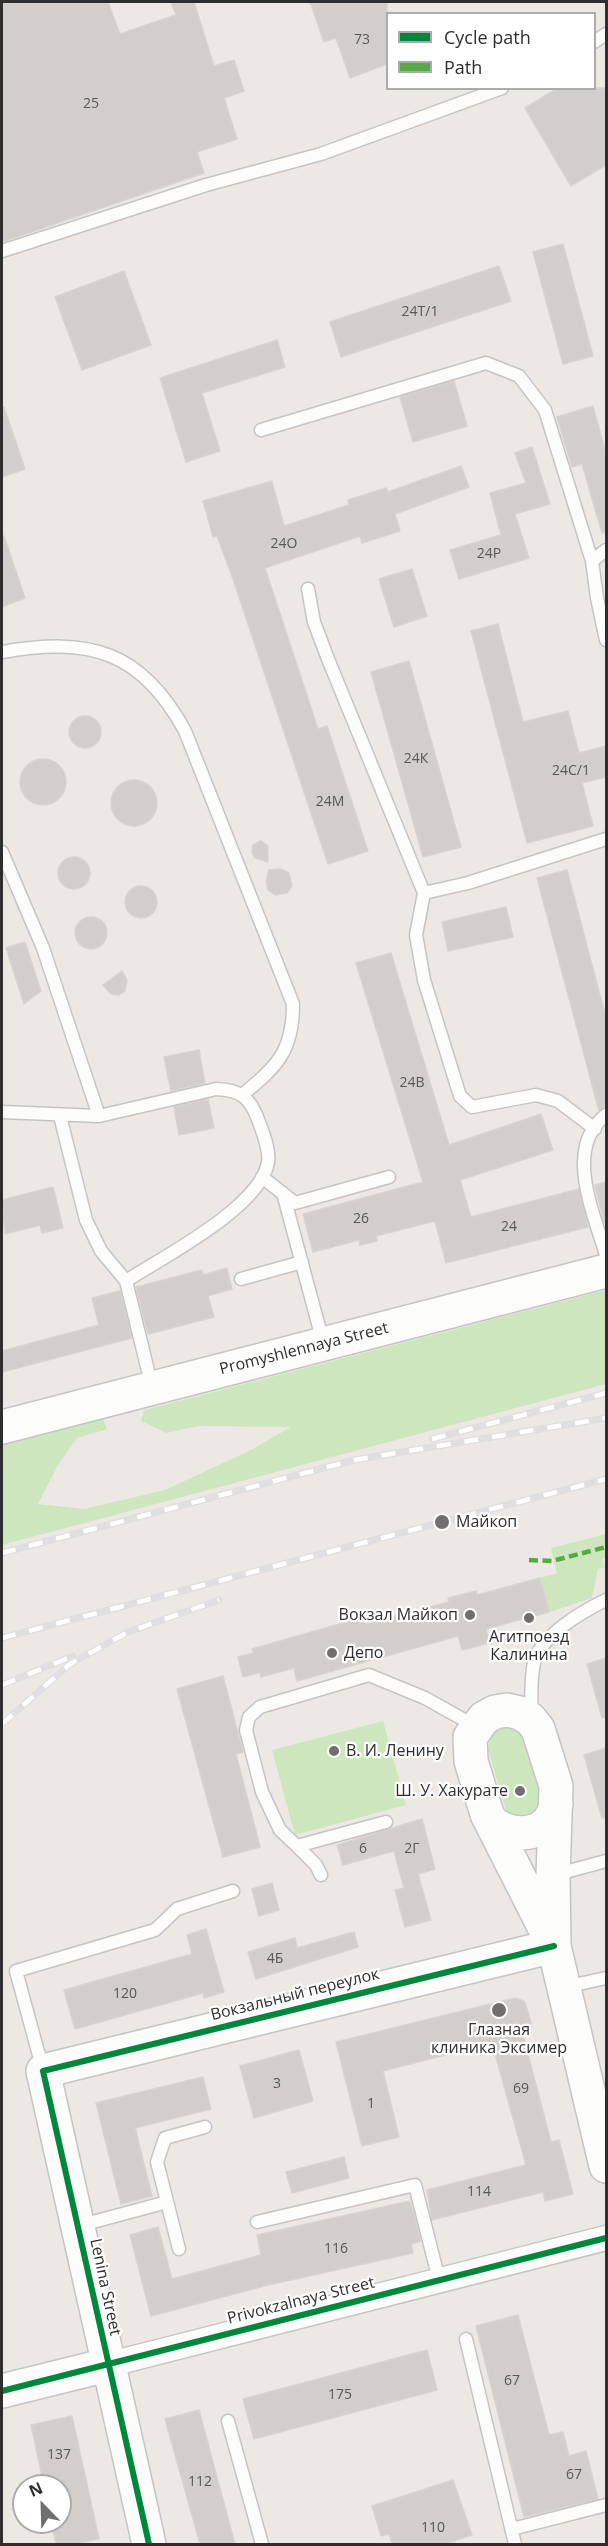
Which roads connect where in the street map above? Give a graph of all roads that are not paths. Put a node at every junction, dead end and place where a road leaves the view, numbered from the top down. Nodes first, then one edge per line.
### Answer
1 (497, 90) edge
2 (2, 250) edge
3 (261, 430) dead end
4 (606, 549) edge
5 (592, 561) junction
6 (308, 589) dead end
7 (606, 640) edge
8 (2, 652) edge
9 (606, 839) edge
10 (2, 852) edge
11 (424, 893) junction
12 (242, 1095) junction
13 (2, 1112) edge
14 (606, 1115) edge
15 (60, 1116) junction
16 (99, 1116) junction
17 (595, 1129) junction
18 (261, 1177) junction
19 (389, 1177) dead end
20 (283, 1193) junction
21 (606, 1255) edge
22 (302, 1262) junction
23 (606, 1271) edge
24 (241, 1279) dead end
25 (126, 1281) junction
26 (323, 1344) junction
27 (153, 1388) junction
28 (2, 1427) edge
29 (606, 1600) edge
30 (530, 1719) junction
31 (476, 1727) junction
32 (556, 1804) junction
33 (386, 1822) dead end
34 (494, 1824) junction
35 (297, 1846) junction
36 (606, 1861) edge
37 (321, 1875) dead end
38 (553, 1876) junction
39 (233, 1891) dead end
40 (554, 1946) junction
41 (606, 1978) edge
42 (564, 1988) junction
43 (43, 2071) junction
44 (205, 2127) dead end
45 (606, 2166) edge
46 (167, 2202) junction
47 (257, 2222) dead end
48 (77, 2226) junction
49 (606, 2238) edge
50 (179, 2249) dead end
51 (439, 2280) junction
52 (466, 2339) dead end
53 (107, 2365) junction
54 (2, 2391) edge
55 (228, 2421) dead end
56 (606, 2505) edge
57 (512, 2529) junction
58 (149, 2544) edge
59 (262, 2544) edge
60 (516, 2544) edge

1 - 2 lane
3 - 5 lane
4 - 5 lane
5 - 7 lane
6 - 11 lane
8 - 12 lane
9 - 11 lane
10 - 16 lane
11 - 17 lane
12 - 16 lane
12 - 18 lane
13 - 15 lane
14 - 17 lane
15 - 16 lane
15 - 25 lane
17 - 21 lane
18 - 20 lane
18 - 25 lane
19 - 20 lane
20 - 22 lane
22 - 24 lane
22 - 26 lane
23 - 26 street, Promyshlennaya Street
25 - 27 lane
26 - 27 street, Promyshlennaya Street
27 - 28 street, Promyshlennaya Street
29 - 30 lane
30 - 31 street
30 - 32 street
31 - 34 street
31 - 35 lane
32 - 34 street
32 - 38 street
33 - 35 lane
34 - 40 street
35 - 37 lane
36 - 38 lane
38 - 40 street
39 - 43 lane
40 - 42 street
40 - 43 street, Вокзальный переулок
41 - 42 lane
42 - 45 street
43 - 48 street, Lenina Street
44 - 46 lane
46 - 48 lane
46 - 50 lane
47 - 51 lane
48 - 53 street, Lenina Street
49 - 51 street, Privokzalnaya Street
51 - 53 street, Privokzalnaya Street
52 - 57 lane
53 - 54 street, Privokzalnaya Street
53 - 58 street, Lenina Street
55 - 59 lane
56 - 57 lane
57 - 60 lane

